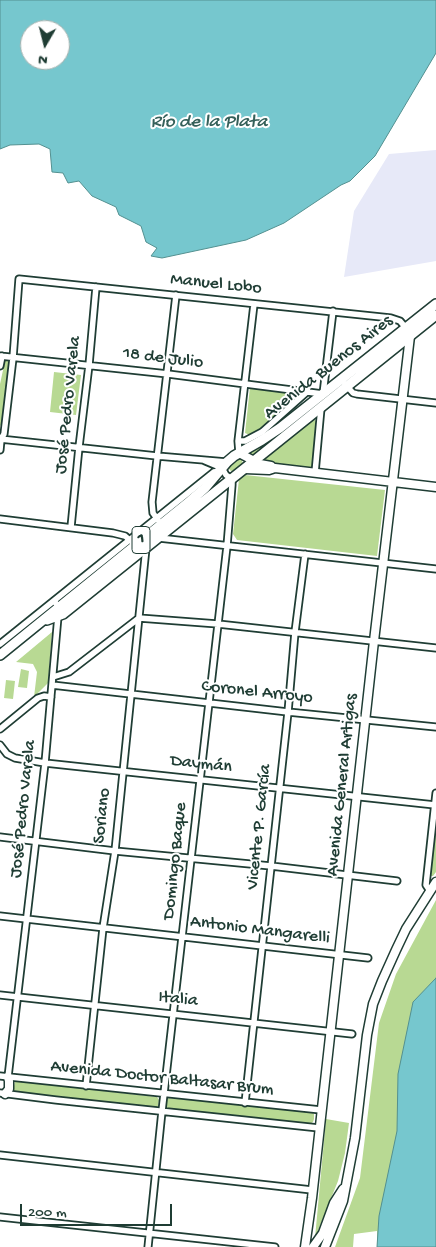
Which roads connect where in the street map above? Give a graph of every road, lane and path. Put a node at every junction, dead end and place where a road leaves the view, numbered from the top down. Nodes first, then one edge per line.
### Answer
1 (96, 286) junction
2 (176, 295) junction
3 (254, 304) junction
4 (436, 304) edge
5 (333, 311) junction
6 (436, 315) edge
7 (432, 322) edge
8 (408, 332) junction
9 (1, 356) edge
10 (13, 358) junction
11 (89, 365) junction
12 (0, 366) edge
13 (168, 374) junction
14 (341, 379) junction
15 (244, 384) junction
16 (348, 387) junction
17 (308, 392) junction
18 (326, 397) junction
19 (402, 400) junction
20 (436, 403) edge
21 (321, 407) junction
22 (2, 437) edge
23 (238, 441) junction
24 (79, 447) junction
25 (0, 450) edge
26 (240, 453) junction
27 (157, 456) junction
28 (254, 461) junction
29 (223, 466) junction
30 (275, 468) junction
31 (245, 469) junction
32 (315, 473) junction
33 (232, 479) junction
34 (393, 482) junction
35 (436, 487) edge
36 (0, 519) edge
37 (162, 524) junction
38 (71, 527) junction
39 (159, 538) junction
40 (227, 546) junction
41 (134, 547) junction
42 (146, 548) junction
43 (305, 554) junction
44 (383, 563) junction
45 (436, 569) edge
46 (58, 610) junction
47 (139, 618) junction
48 (218, 624) junction
49 (295, 632) junction
50 (374, 641) junction
51 (0, 644) edge
52 (436, 648) edge
53 (0, 655) edge
54 (69, 672) junction
55 (53, 677) junction
56 (52, 684) junction
57 (76, 687) junction
58 (132, 693) junction
59 (51, 697) junction
60 (209, 703) junction
61 (288, 712) junction
62 (366, 720) junction
63 (436, 727) edge
64 (0, 729) edge
65 (0, 745) edge
66 (45, 763) junction
67 (124, 771) junction
68 (200, 780) junction
69 (280, 788) junction
70 (436, 793) edge
71 (356, 797) junction
72 (435, 805) junction
73 (0, 837) edge
74 (36, 841) junction
75 (115, 851) junction
76 (192, 858) junction
77 (271, 866) junction
78 (348, 874) junction
79 (397, 881) dead end
80 (436, 882) edge
81 (430, 891) junction
82 (0, 916) edge
83 (27, 919) junction
84 (103, 928) junction
85 (183, 937) junction
86 (262, 946) junction
87 (338, 955) junction
88 (368, 958) dead end
89 (0, 995) edge
90 (17, 997) junction
91 (95, 1006) junction
92 (173, 1015) junction
93 (254, 1023) junction
94 (329, 1032) junction
95 (352, 1034) dead end
96 (4, 1076) edge
97 (86, 1086) junction
98 (2, 1093) edge
99 (164, 1094) junction
100 (245, 1103) junction
101 (321, 1110) junction
102 (162, 1111) junction
103 (319, 1128) junction
104 (0, 1155) edge
105 (156, 1173) junction
106 (346, 1183) junction
107 (312, 1190) junction
108 (0, 1217) edge
109 (149, 1233) junction
110 (306, 1245) edge
111 (148, 1247) edge
112 (275, 1247) edge
113 (314, 1247) edge
114 (325, 1247) edge

1 - 2 street, Manuel Lobo
1 - 10 street, Manuel Lobo
1 - 11 street, José Pedro Varela
2 - 3 street, Manuel Lobo
2 - 13 street
3 - 5 street, Manuel Lobo
3 - 15 street
4 - 8 main road, Avenida Buenos Aires / 1
5 - 8 street, Manuel Lobo
5 - 18 street
6 - 7 main road, Avenida Buenos Aires / 1
7 - 8 main road, Avenida Buenos Aires / 1
8 - 14 main road, Avenida Buenos Aires / 1
8 - 16 main road, Avenida Buenos Aires / 1
8 - 19 street, Avenida General Artigas
9 - 10 street, 18 de Julio
9 - 12 street
10 - 11 street, 18 de Julio
10 - 22 street
11 - 13 street, 18 de Julio
11 - 24 street, José Pedro Varela
13 - 15 street, 18 de Julio
13 - 27 street
14 - 16 street
14 - 18 main road, Avenida Buenos Aires / 1
15 - 17 street, 18 de Julio
15 - 23 street
16 - 18 main road, Avenida Buenos Aires / 1
16 - 19 street
17 - 18 street, 18 de Julio
17 - 23 street
18 - 21 main road, Avenida Buenos Aires / 1
18 - 26 main road, Avenida Buenos Aires / 1
19 - 20 street
19 - 34 street, Avenida General Artigas
21 - 28 main road, Avenida Buenos Aires / 1
21 - 32 street
22 - 24 street
22 - 25 street
23 - 26 street
24 - 27 street
24 - 38 street, José Pedro Varela
26 - 28 street
26 - 29 main road, 1
27 - 29 street
27 - 37 street
28 - 30 street
28 - 31 main road, Avenida Buenos Aires / 1
29 - 33 street
29 - 37 main road, 1
30 - 31 street
30 - 32 street
31 - 33 main road, 1
32 - 34 street
33 - 37 main road, 1
33 - 40 street, Domingo Baque
34 - 35 street
34 - 44 street, Avenida General Artigas
36 - 38 street
37 - 39 main road, 1
37 - 41 main road, 1
38 - 41 street
39 - 40 street
39 - 42 main road, 1
40 - 43 street
40 - 48 street, Domingo Baque
41 - 42 main road, 1
41 - 46 main road, 1
41 - 46 street
42 - 47 street, Soriano
43 - 44 street
43 - 49 street, Vicente P. García
44 - 45 street
44 - 50 street, Avenida General Artigas
46 - 51 street
46 - 53 main road, 1
46 - 55 street, José Pedro Varela
47 - 48 street
47 - 54 street
47 - 58 street, Soriano
48 - 49 street
48 - 60 street, Domingo Baque
49 - 50 street
49 - 61 street, Vicente P. García
50 - 52 street
50 - 62 street, Avenida General Artigas
54 - 55 street
54 - 57 street
55 - 56 street, José Pedro Varela
56 - 57 street, Coronel Arroyo
56 - 59 street, José Pedro Varela
57 - 58 street, Coronel Arroyo
58 - 60 street, Coronel Arroyo
58 - 67 street, Soriano
59 - 64 street
59 - 66 street, José Pedro Varela
60 - 61 street, Coronel Arroyo
60 - 68 street, Domingo Baque
61 - 62 street, Coronel Arroyo
61 - 69 street, Vicente P. García
62 - 63 street, Coronel Arroyo
62 - 71 street, Avenida General Artigas
65 - 66 street, Daymán
66 - 67 street, Daymán
66 - 74 street, José Pedro Varela
67 - 68 street, Daymán
67 - 75 street, Soriano
68 - 69 street, Daymán
68 - 76 street, Domingo Baque
69 - 71 street, Daymán
69 - 77 street, Vicente P. García
70 - 72 street
71 - 72 street, Daymán
71 - 78 street, Avenida General Artigas
72 - 81 street
73 - 74 street
74 - 75 street
74 - 83 street, José Pedro Varela
75 - 76 street
75 - 84 street, Soriano
76 - 77 street
76 - 85 street, Domingo Baque
77 - 78 street
77 - 86 street, Vicente P. García
78 - 79 street
78 - 87 street, Avenida General Artigas
80 - 81 street
81 - 106 street
82 - 83 street, Antonio Mangarelli
83 - 84 street, Antonio Mangarelli
83 - 90 street, José Pedro Varela
84 - 85 street, Antonio Mangarelli
84 - 91 street, Soriano
85 - 86 street, Antonio Mangarelli
85 - 92 street, Domingo Baque
86 - 87 street, Antonio Mangarelli
86 - 93 street, Vicente P. García
87 - 88 street, Antonio Mangarelli
87 - 94 street, Avenida General Artigas
89 - 90 street, Italia
90 - 91 street, Italia
90 - 96 street, José Pedro Varela
91 - 92 street, Italia
91 - 97 street, Soriano
92 - 93 street, Italia
92 - 99 street, Domingo Baque
93 - 94 street, Italia
93 - 100 street, Vicente P. García
94 - 95 street, Italia
94 - 101 street, Avenida General Artigas
96 - 97 street, Avenida Doctor Baltasar Brum
96 - 98 street, José Pedro Varela
97 - 99 street, Avenida Doctor Baltasar Brum
98 - 102 street, Avenida Doctor Baltasar Brum
99 - 100 street, Avenida Doctor Baltasar Brum
99 - 102 street, Domingo Baque
100 - 101 street, Avenida Doctor Baltasar Brum
101 - 103 street, Avenida General Artigas
102 - 103 street, Avenida Doctor Baltasar Brum
102 - 105 street, Domingo Baque
103 - 107 street, Avenida General Artigas
104 - 105 street
105 - 107 street
105 - 109 street, Domingo Baque
106 - 113 street
106 - 114 street
107 - 110 street, Avenida General Artigas
108 - 109 street
109 - 111 street, Domingo Baque
109 - 112 street

